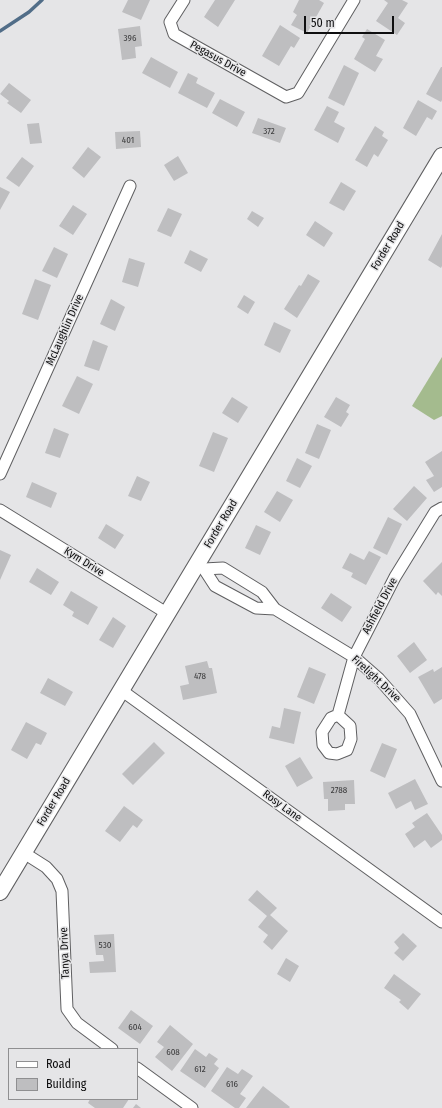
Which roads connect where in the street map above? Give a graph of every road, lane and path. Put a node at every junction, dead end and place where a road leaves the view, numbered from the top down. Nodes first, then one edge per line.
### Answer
1 (184, 0) edge
2 (354, 0) edge
3 (442, 156) edge
4 (130, 186) dead end
5 (0, 474) edge
6 (0, 510) edge
7 (440, 513) edge
8 (200, 567) junction
9 (274, 609) junction
10 (168, 614) junction
11 (354, 657) junction
12 (121, 690) junction
13 (338, 715) dead end
14 (442, 781) edge
15 (24, 853) junction
16 (0, 892) edge
17 (442, 922) edge
18 (111, 1048) edge
19 (138, 1069) edge
20 (192, 1108) edge

1 - 2 street, Pegasus Drive
3 - 8 main road, Forder Road
4 - 5 street, McLaughlin Drive
6 - 10 street, Kym Drive
7 - 11 street, Ashfield Drive
8 - 9 street, Firelight Drive
8 - 9 street, Firelight Drive
8 - 10 main road, Forder Road
9 - 11 street, Firelight Drive
10 - 12 main road, Forder Road
11 - 13 street, Ashfield Drive
11 - 14 street, Firelight Drive
12 - 15 main road, Forder Road
12 - 17 street, Rosy Lane
15 - 16 main road, Forder Road
15 - 18 street, Tanya Drive
19 - 20 street

